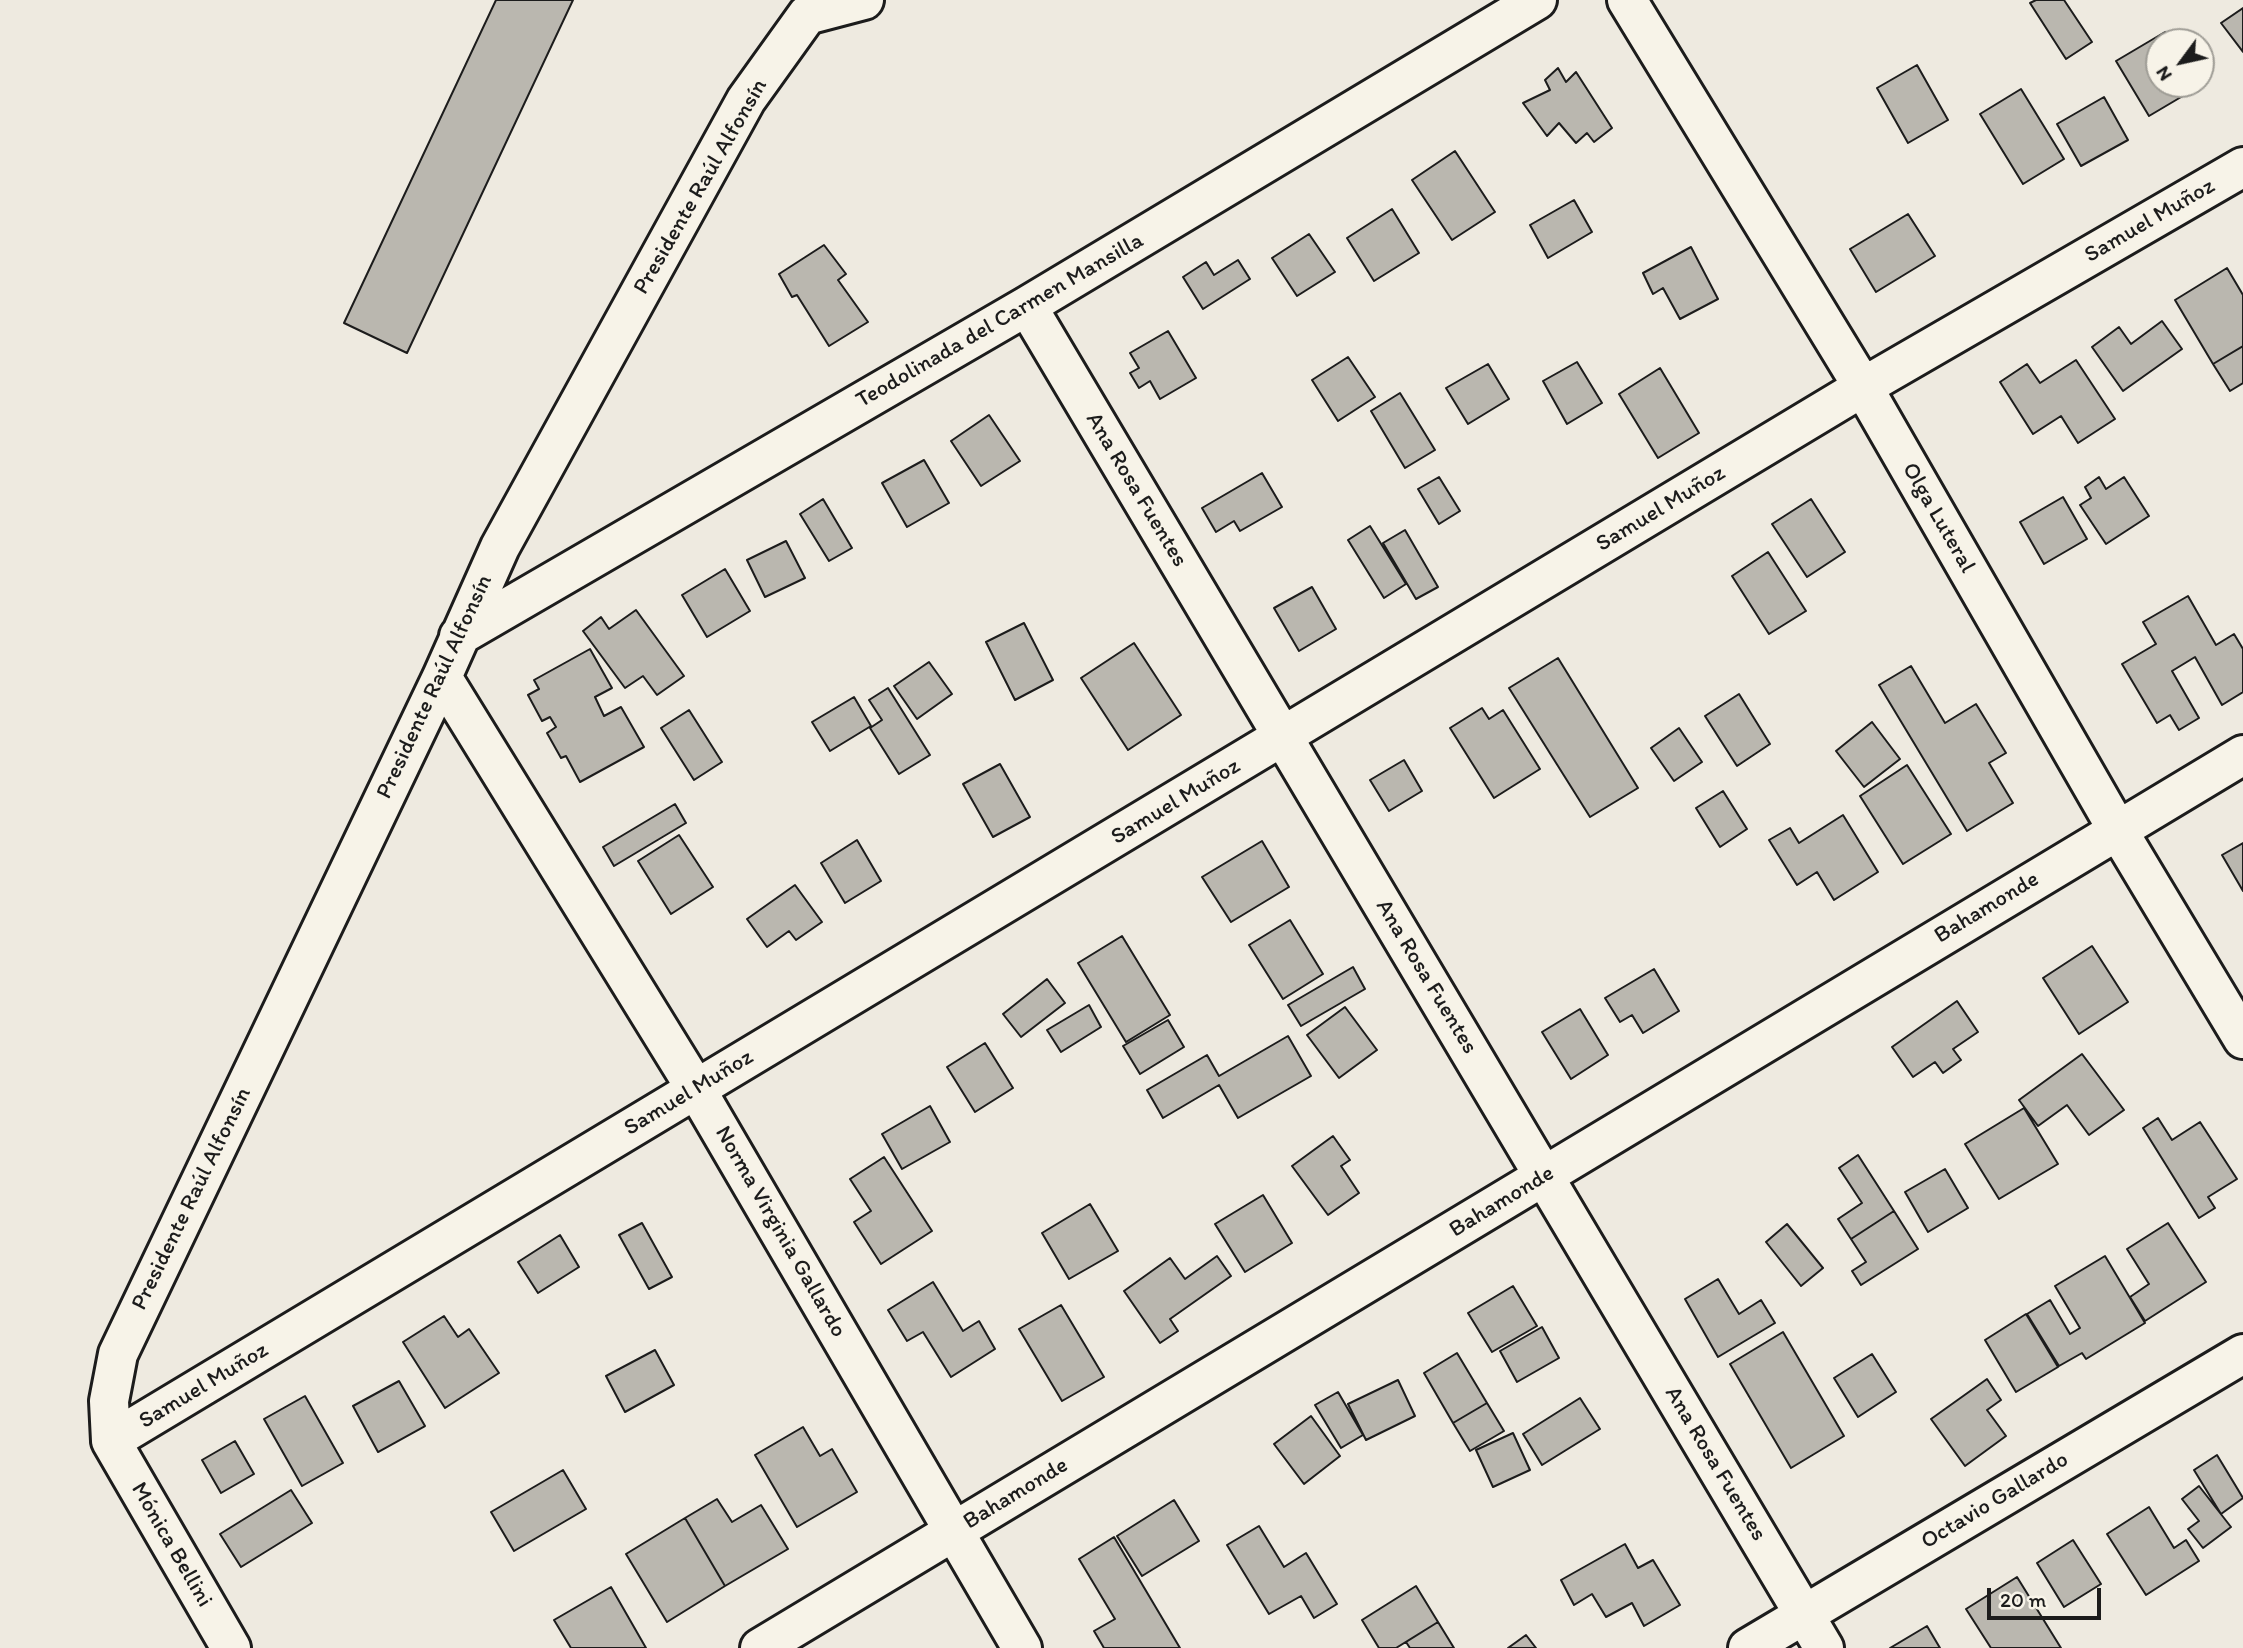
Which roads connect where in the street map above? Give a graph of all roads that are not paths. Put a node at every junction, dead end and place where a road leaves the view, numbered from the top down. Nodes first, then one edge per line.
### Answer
1 (864, 0) edge
2 (1537, 0) edge
3 (1627, 0) edge
4 (813, 8) edge
5 (2243, 167) edge
6 (1027, 306) junction
7 (1863, 387) junction
8 (459, 636) junction
9 (442, 677) junction
10 (1283, 737) junction
11 (2243, 755) edge
12 (2117, 829) junction
13 (2243, 1039) edge
14 (696, 1089) junction
15 (1544, 1176) junction
16 (2243, 1354) edge
17 (111, 1441) junction
18 (956, 1530) junction
19 (1804, 1614) junction
20 (231, 1648) edge
21 (760, 1648) edge
22 (1022, 1648) edge
23 (1748, 1648) edge
24 (1824, 1648) edge

1 - 4 street, Presidente Raúl Alfonsín
2 - 6 street, Teodolinada del Carmen Mansilla
3 - 7 street, Olga Luteral
4 - 8 street, Presidente Raúl Alfonsín
5 - 7 street, Samuel Muñoz
6 - 8 street, Teodolinada del Carmen Mansilla
6 - 10 street, Ana Rosa Fuentes
7 - 10 street, Samuel Muñoz
7 - 12 street, Olga Luteral
8 - 9 street, Presidente Raúl Alfonsín
9 - 14 street, Norma Virginia Gallardo
9 - 17 street, Presidente Raúl Alfonsín
10 - 14 street, Samuel Muñoz
10 - 15 street, Ana Rosa Fuentes
11 - 12 street, Bahamonde
12 - 13 street, Olga Luteral
12 - 15 street, Bahamonde
14 - 17 street, Samuel Muñoz
14 - 18 street, Norma Virginia Gallardo
15 - 18 street, Bahamonde
15 - 19 street, Ana Rosa Fuentes
16 - 19 street, Octavio Gallardo
17 - 20 street, Mónica Bellini
18 - 21 street, Bahamonde
18 - 22 street, Norma Virginia Gallardo
19 - 23 street, Octavio Gallardo
19 - 24 street, Ana Rosa Fuentes

